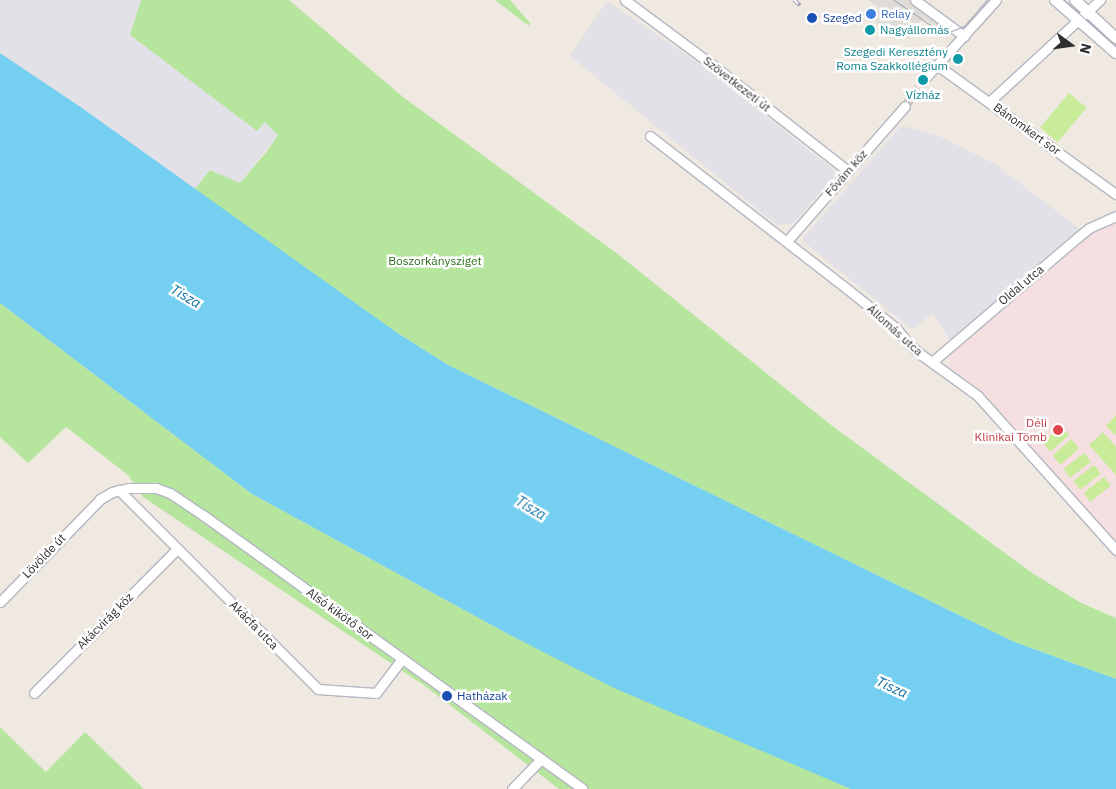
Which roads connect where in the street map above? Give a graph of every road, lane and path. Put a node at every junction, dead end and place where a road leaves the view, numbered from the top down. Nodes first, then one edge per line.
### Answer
1 (625, 0) edge
2 (915, 0) edge
3 (996, 0) edge
4 (1055, 0) edge
5 (1075, 0) edge
6 (1100, 0) edge
7 (1087, 12) junction
8 (1078, 20) junction
9 (964, 36) junction
10 (1116, 38) edge
11 (1116, 53) edge
12 (937, 65) junction
13 (926, 77) tunnel mouth
14 (989, 102) junction
15 (905, 106) tunnel mouth
16 (650, 136) dead end
17 (848, 171) junction
18 (1116, 194) edge
19 (1116, 216) edge
20 (787, 241) junction
21 (932, 362) junction
22 (119, 490) junction
23 (88, 511) joint
24 (177, 549) junction
25 (1116, 550) edge
26 (0, 602) edge
27 (402, 659) junction
28 (34, 693) dead end
29 (541, 759) junction
30 (512, 789) edge
31 (582, 789) edge

1 - 17 street, Szövetkezeti út
2 - 9 street
3 - 9 street
4 - 8 street
5 - 7 street
6 - 7 street
7 - 8 street
7 - 10 street
8 - 11 street
8 - 14 street
9 - 12 street
12 - 13 street
12 - 14 street, Bánomkert sor
14 - 18 street, Bánomkert sor
15 - 17 street, Fővám köz
16 - 20 street, Állomás utca
17 - 20 street, Fővám köz
19 - 21 street, Oldal utca
20 - 21 street, Állomás utca
21 - 25 street, Állomás utca
22 - 23 street, Alsó kikötő sor
22 - 24 street, Akácfa utca
22 - 27 street, Alsó kikötő sor
23 - 26 street, Lövölde út
24 - 27 street, Akácfa utca
24 - 28 street, Akácvirág köz
27 - 29 street, Alsó kikötő sor
29 - 30 street
29 - 31 street, Alsó kikötő sor

